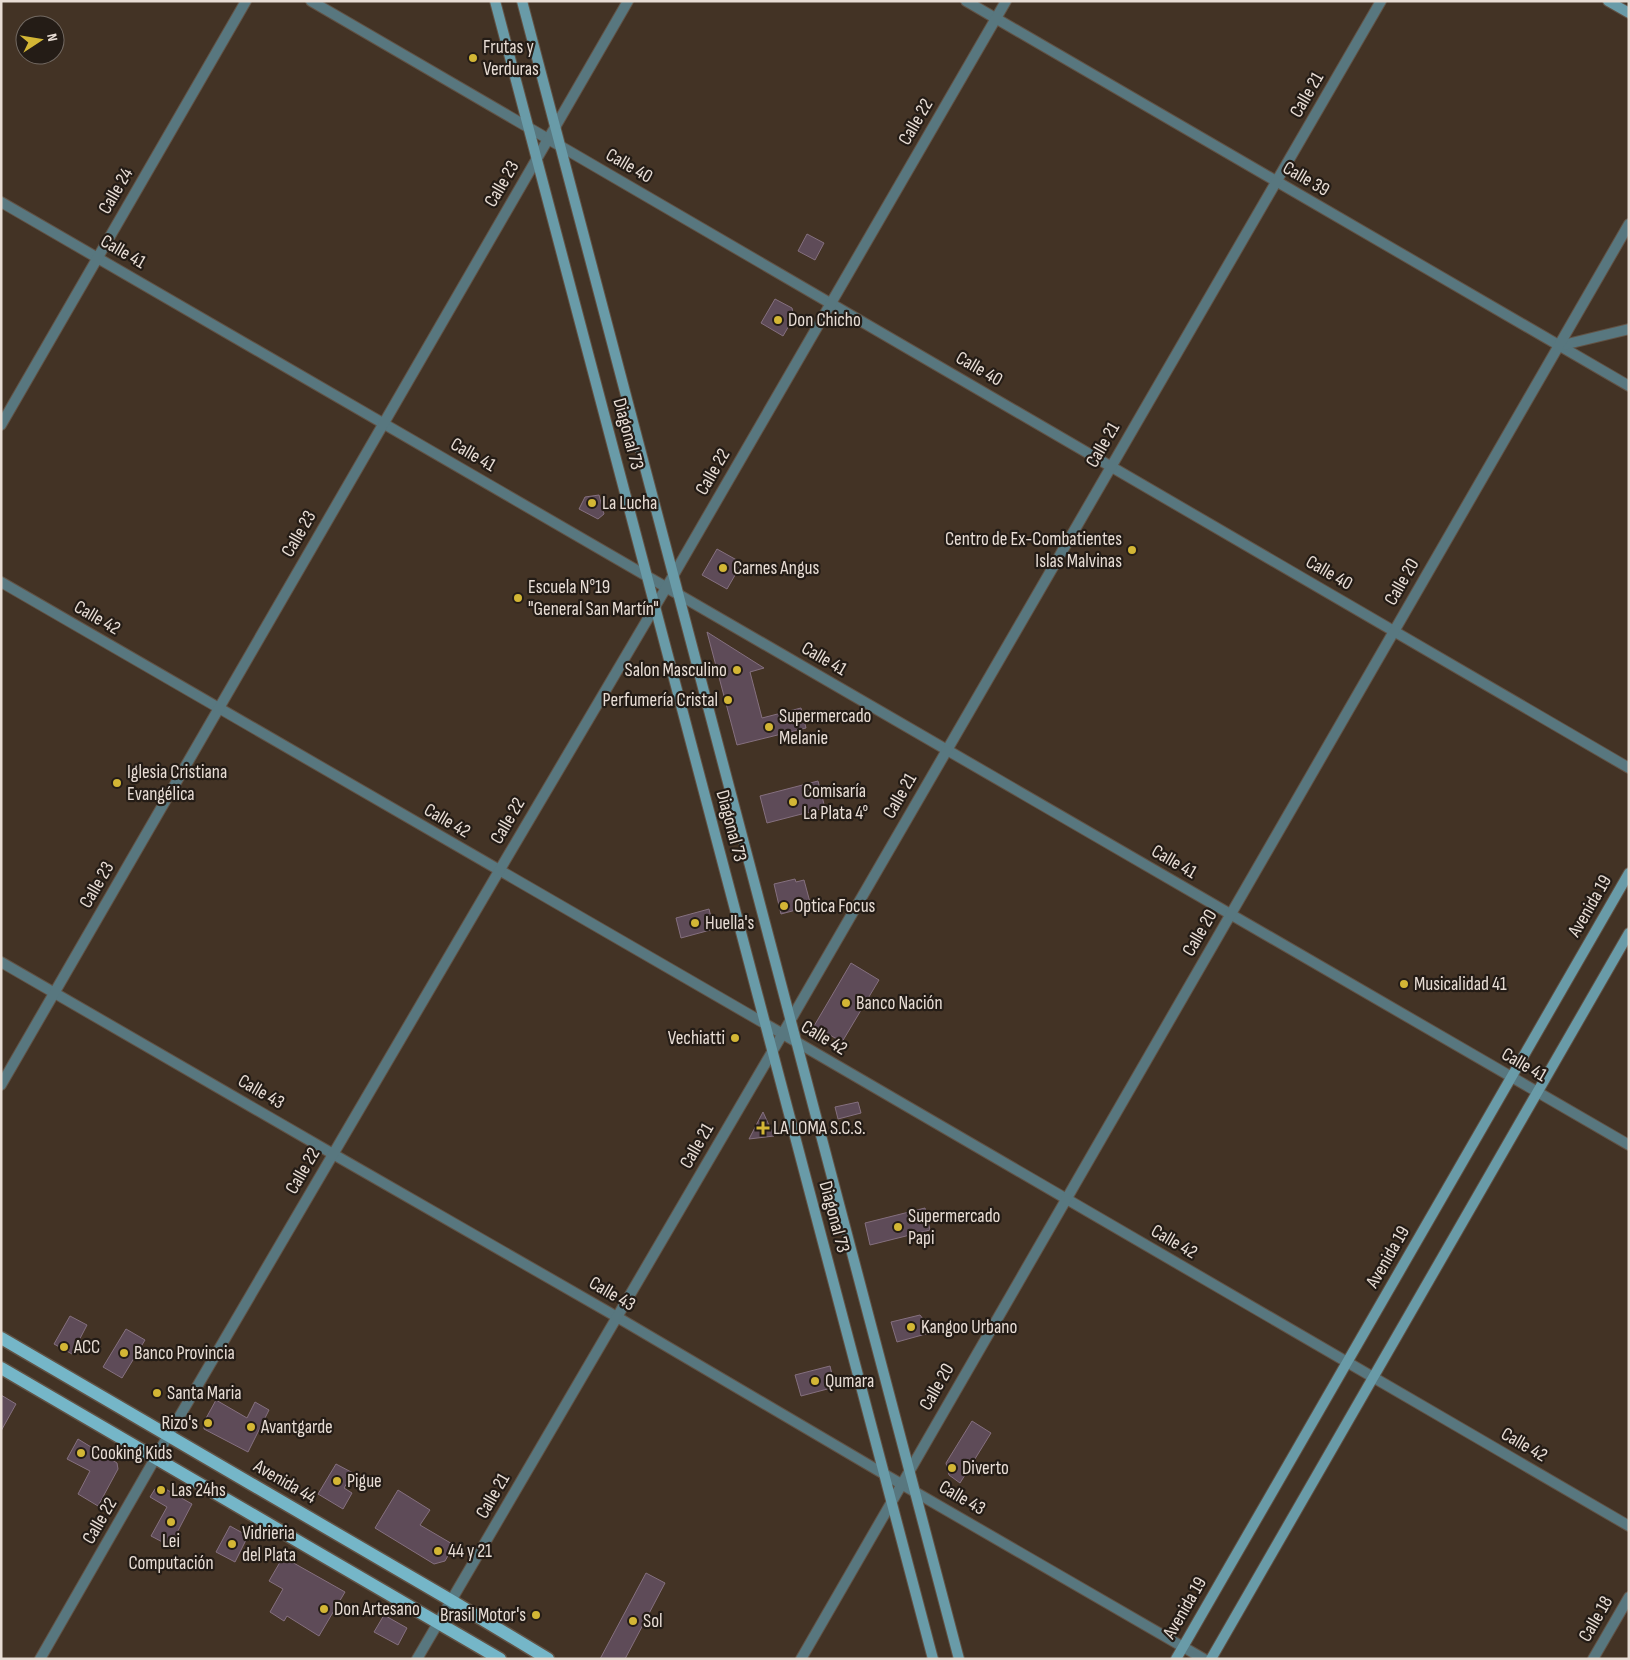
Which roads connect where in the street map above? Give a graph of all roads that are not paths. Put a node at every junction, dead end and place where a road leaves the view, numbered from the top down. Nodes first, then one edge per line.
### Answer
1 (246, 1) edge
2 (311, 1) edge
3 (495, 1) edge
4 (522, 1) edge
5 (628, 1) edge
6 (966, 1) edge
7 (1006, 1) edge
8 (1381, 1) edge
9 (1608, 1) edge
10 (1629, 13) edge
11 (996, 18) junction
12 (555, 127) junction
13 (529, 129) junction
14 (548, 140) junction
15 (560, 146) junction
16 (537, 158) junction
17 (1276, 182) junction
18 (1, 202) edge
19 (1629, 224) edge
20 (98, 258) junction
21 (831, 303) junction
22 (1629, 329) edge
23 (1559, 346) junction
24 (1629, 386) edge
25 (384, 424) junction
26 (1, 425) edge
27 (1111, 467) junction
28 (647, 576) junction
29 (673, 576) junction
30 (1, 582) edge
31 (666, 588) junction
32 (678, 595) junction
33 (655, 605) junction
34 (1394, 631) junction
35 (219, 708) junction
36 (947, 750) junction
37 (1629, 768) edge
38 (499, 871) junction
39 (1629, 873) edge
40 (1231, 915) junction
41 (1629, 933) edge
42 (1, 962) edge
43 (54, 993) junction
44 (790, 1019) junction
45 (766, 1024) junction
46 (782, 1034) junction
47 (797, 1043) junction
48 (772, 1050) junction
49 (1511, 1077) junction
50 (1, 1085) edge
51 (1537, 1092) junction
52 (1629, 1145) edge
53 (333, 1154) junction
54 (1066, 1200) junction
55 (617, 1317) junction
56 (1, 1338) edge
57 (1347, 1363) junction
58 (1, 1368) edge
59 (1373, 1378) junction
60 (168, 1436) junction
61 (156, 1458) junction
62 (909, 1469) junction
63 (884, 1474) junction
64 (902, 1484) junction
65 (915, 1492) junction
66 (891, 1501) junction
67 (1629, 1526) edge
68 (1629, 1597) edge
69 (452, 1601) junction
70 (438, 1623) junction
71 (1184, 1647) junction
72 (40, 1659) edge
73 (417, 1659) edge
74 (500, 1659) edge
75 (548, 1659) edge
76 (801, 1659) edge
77 (933, 1659) edge
78 (959, 1659) edge
79 (1176, 1659) edge
80 (1204, 1659) edge
81 (1211, 1659) edge
82 (1593, 1659) edge

1 - 20 street, Calle 24
2 - 13 street, Calle 40
3 - 13 main road, Diagonal 73
4 - 12 main road, Diagonal 73
5 - 12 street, Calle 23
6 - 11 street, Calle 39
7 - 11 street, Calle 22
8 - 17 street, Calle 21
9 - 10 main road
11 - 17 street, Calle 39
11 - 21 street, Calle 22
12 - 14 street, Calle 23
12 - 15 main road, Diagonal 73
13 - 14 street, Calle 40
13 - 16 main road, Diagonal 73
14 - 15 street, Calle 40
14 - 16 street, Calle 23
15 - 21 street, Calle 40
15 - 29 main road, Diagonal 73
16 - 25 street, Calle 23
16 - 28 main road, Diagonal 73
17 - 23 street, Calle 39
17 - 27 street, Calle 21
18 - 20 street, Calle 41
19 - 23 street, Calle 20
20 - 25 street, Calle 41
20 - 26 street, Calle 24
21 - 27 street, Calle 40
21 - 29 street, Calle 22
22 - 23 street
23 - 24 street, Calle 39
23 - 34 street, Calle 20
25 - 28 street, Calle 41
25 - 35 street, Calle 23
27 - 34 street, Calle 40
27 - 36 street, Calle 21
28 - 31 street, Calle 41
28 - 33 main road, Diagonal 73
29 - 31 street, Calle 22
29 - 32 main road, Diagonal 73
30 - 35 street, Calle 42
31 - 32 street, Calle 41
31 - 33 street, Calle 22
32 - 36 street, Calle 41
32 - 44 main road, Diagonal 73
33 - 38 street, Calle 22
33 - 45 main road, Diagonal 73
34 - 37 street, Calle 40
34 - 40 street, Calle 20
35 - 38 street, Calle 42
35 - 43 street, Calle 23
36 - 40 street, Calle 41
36 - 44 street, Calle 21
38 - 45 street, Calle 42
38 - 53 street, Calle 22
39 - 49 main road, Avenida 19
40 - 49 street, Calle 41
40 - 54 street, Calle 20
41 - 51 main road
42 - 43 street, Calle 43
43 - 50 street, Calle 23
43 - 53 street, Calle 43
44 - 46 street, Calle 21
44 - 47 main road, Diagonal 73
45 - 46 street, Calle 42
45 - 48 main road, Diagonal 73
46 - 47 street, Calle 42
46 - 48 street, Calle 21
47 - 54 street, Calle 42
47 - 62 main road, Diagonal 73
48 - 55 street, Calle 21
48 - 63 main road, Diagonal 73
49 - 51 street, Calle 41
49 - 57 main road, Avenida 19
51 - 52 street, Calle 41
51 - 59 main road
53 - 55 street, Calle 43
53 - 60 street, Calle 22
54 - 57 street, Calle 42
54 - 62 street, Calle 20
55 - 63 street, Calle 43
55 - 69 street, Calle 21
56 - 60 main road, Avenida 44
57 - 59 street, Calle 42
57 - 71 main road, Avenida 19
58 - 61 main road
59 - 67 street, Calle 42
59 - 81 main road
60 - 61 street, Calle 22
60 - 69 main road, Avenida 44
61 - 70 main road
61 - 72 street, Calle 22
62 - 64 street, Calle 20
62 - 65 main road, Diagonal 73
63 - 64 street, Calle 43
63 - 66 main road, Diagonal 73
64 - 65 street, Calle 43
64 - 66 street, Calle 20
65 - 71 street, Calle 43
65 - 78 main road, Diagonal 73
66 - 76 street, Calle 20
66 - 77 main road, Diagonal 73
68 - 82 street, Calle 18
69 - 70 street, Calle 21
69 - 75 main road, Avenida 44
70 - 73 street, Calle 21
70 - 74 main road
71 - 79 main road, Avenida 19
71 - 80 street, Calle 43

